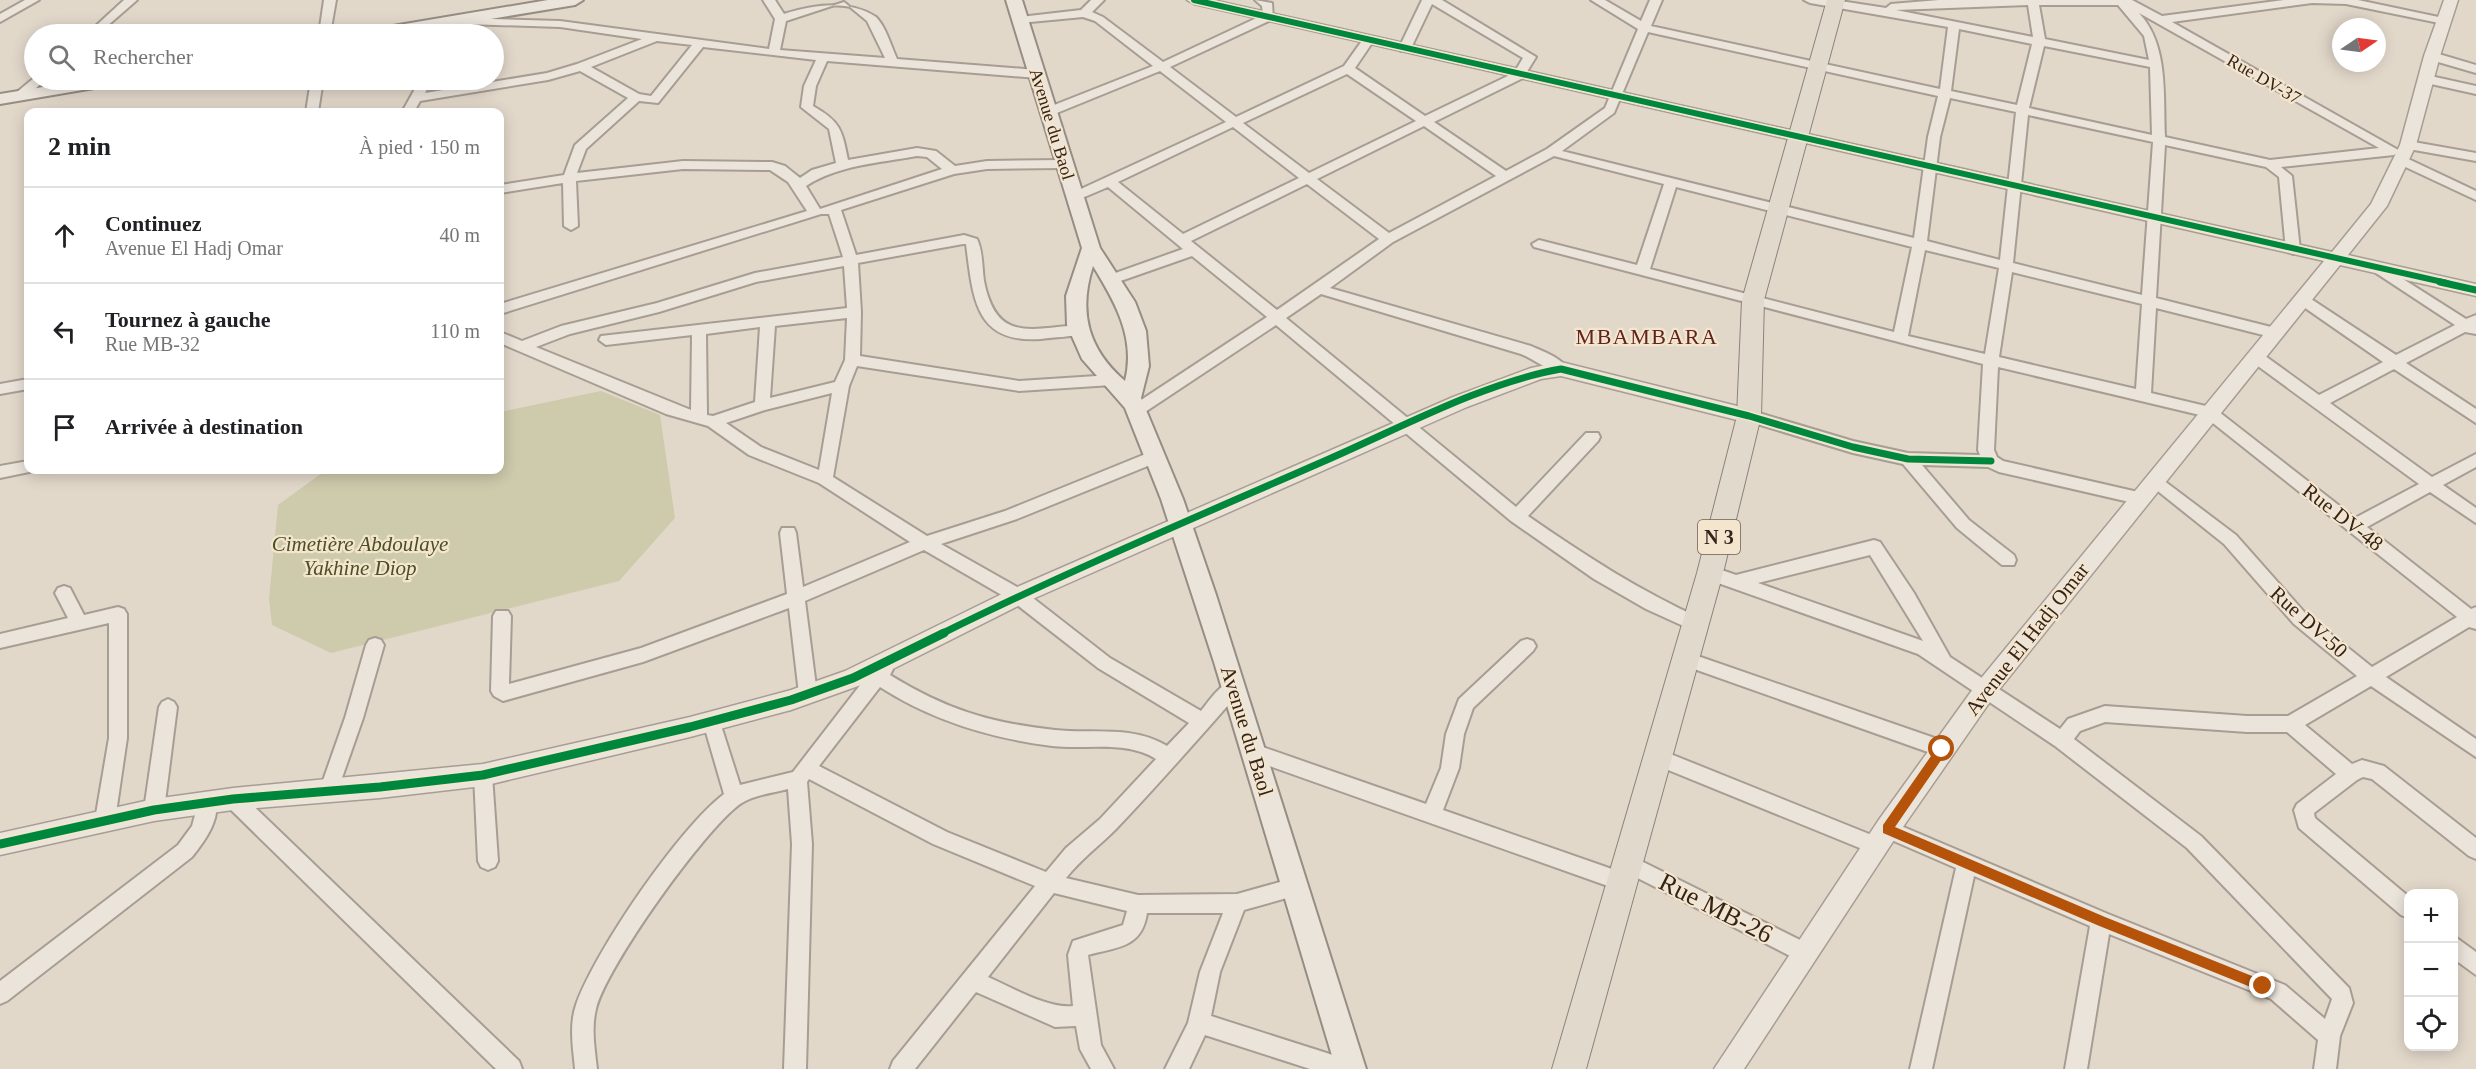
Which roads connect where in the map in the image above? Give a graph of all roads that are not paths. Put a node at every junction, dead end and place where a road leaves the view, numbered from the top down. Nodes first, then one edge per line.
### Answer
1 (33, 0) edge
2 (132, 0) edge
3 (330, 0) edge
4 (575, 0) edge
5 (769, 0) edge
6 (840, 0) edge
7 (848, 0) edge
8 (1014, 0) edge
9 (1098, 0) edge
10 (1194, 0) edge
11 (1261, 0) edge
12 (1428, 0) edge
13 (1434, 0) edge
14 (1597, 0) edge
15 (1656, 0) edge
16 (2309, 0) edge
17 (2314, 0) edge
18 (2451, 0) edge
19 (2125, 1) edge
20 (1827, 2) edge
21 (2033, 2) junction
22 (1874, 9) junction
23 (1084, 13) junction
24 (1269, 17) junction
25 (0, 19) edge
26 (781, 19) junction
27 (462, 20) junction
28 (1020, 20) junction
29 (2160, 20) junction
30 (2444, 21) junction
31 (104, 24) edge
32 (326, 24) edge
33 (437, 24) edge
34 (459, 24) edge
35 (1954, 24) junction
36 (1644, 28) junction
37 (653, 38) junction
38 (1368, 40) junction
39 (2039, 41) junction
40 (699, 44) junction
41 (1405, 48) junction
42 (774, 53) junction
43 (2432, 56) junction
44 (823, 57) junction
45 (893, 63) junction
46 (2156, 65) junction
47 (1163, 66) junction
48 (1817, 66) junction
49 (581, 67) junction
50 (1348, 69) junction
51 (2476, 69) edge
52 (1037, 74) junction
53 (1519, 75) junction
54 (2426, 79) junction
55 (504, 83) edge
56 (27, 90) edge
57 (51, 90) edge
58 (315, 90) edge
59 (420, 90) edge
60 (463, 90) edge
61 (2476, 90) edge
62 (1945, 94) junction
63 (21, 95) junction
64 (1615, 96) junction
65 (636, 97) junction
66 (415, 98) junction
67 (0, 99) edge
68 (313, 108) edge
69 (410, 108) edge
70 (2022, 110) junction
71 (1048, 112) junction
72 (1237, 122) junction
73 (1428, 122) junction
74 (1797, 137) junction
75 (2159, 140) junction
76 (1552, 152) junction
77 (2401, 153) junction
78 (2476, 157) edge
79 (1064, 164) junction
80 (2270, 164) junction
81 (843, 165) junction
82 (1931, 166) junction
83 (952, 170) junction
84 (1506, 176) junction
85 (569, 178) junction
86 (1310, 178) junction
87 (1110, 182) junction
88 (1671, 183) junction
89 (800, 184) junction
90 (2016, 184) junction
91 (504, 188) edge
92 (2476, 196) edge
93 (1075, 197) junction
94 (834, 209) junction
95 (1776, 210) junction
96 (815, 213) junction
97 (2154, 218) junction
98 (571, 226) dead end
99 (1388, 239) junction
100 (1920, 243) junction
101 (1539, 244) dead end
102 (1186, 246) junction
103 (1090, 248) junction
104 (2293, 250) junction
105 (852, 260) junction
106 (2336, 260) junction
107 (2006, 267) junction
108 (2381, 270) junction
109 (1642, 271) junction
110 (1112, 279) junction
111 (1319, 289) junction
112 (2476, 290) edge
113 (1753, 300) junction
114 (2303, 300) junction
115 (2149, 302) junction
116 (504, 308) edge
117 (854, 312) junction
118 (1275, 318) junction
119 (768, 321) junction
120 (2473, 326) edge
121 (699, 329) junction
122 (1078, 330) junction
123 (2275, 333) junction
124 (1900, 339) junction
125 (504, 340) edge
126 (606, 340) dead end
127 (520, 347) junction
128 (2256, 357) junction
129 (852, 360) junction
130 (1990, 360) junction
131 (2393, 361) junction
132 (1561, 369) junction
133 (1112, 380) junction
134 (24, 385) edge
135 (841, 386) junction
136 (0, 389) edge
137 (2143, 396) junction
138 (2318, 402) junction
139 (1134, 404) junction
140 (762, 405) junction
141 (2209, 412) junction
142 (1749, 416) junction
143 (2476, 417) edge
144 (706, 420) junction
145 (1410, 426) junction
146 (1592, 437) dead end
147 (1154, 457) junction
148 (1908, 459) junction
149 (2476, 459) edge
150 (1991, 461) junction
151 (24, 468) edge
152 (0, 472) edge
153 (825, 479) junction
154 (2155, 480) junction
155 (2430, 484) junction
156 (2139, 498) junction
157 (2476, 517) edge
158 (1517, 518) junction
159 (1182, 526) junction
160 (2354, 526) junction
161 (788, 533) dead end
162 (925, 543) junction
163 (2008, 560) dead end
164 (1710, 573) junction
165 (1738, 581) junction
166 (64, 593) dead end
167 (1018, 597) junction
168 (795, 598) junction
169 (502, 616) dead end
170 (2474, 618) edge
171 (79, 622) junction
172 (1696, 624) junction
173 (0, 641) edge
174 (375, 645) dead end
175 (1527, 646) dead end
176 (892, 658) junction
177 (1686, 658) junction
178 (1944, 662) junction
179 (877, 676) junction
180 (2373, 678) junction
181 (1233, 688) junction
182 (1986, 689) junction
183 (808, 694) junction
184 (168, 707) dead end
185 (712, 722) junction
186 (1204, 722) junction
187 (2291, 724) junction
188 (2062, 740) junction
189 (1942, 749) junction
190 (2476, 749) edge
191 (1254, 752) junction
192 (1170, 758) junction
193 (1658, 758) junction
194 (802, 773) junction
195 (2350, 774) junction
196 (483, 775) junction
197 (328, 792) junction
198 (734, 796) junction
199 (233, 799) junction
200 (207, 803) junction
201 (154, 810) junction
202 (1432, 813) junction
203 (105, 820) junction
204 (1882, 838) junction
205 (0, 843) edge
206 (2476, 850) edge
207 (488, 861) dead end
208 (1966, 862) junction
209 (1624, 872) junction
210 (1050, 883) junction
211 (1294, 887) junction
212 (1237, 903) junction
213 (1138, 904) junction
214 (2404, 904) edge
215 (2101, 921) junction
216 (2458, 949) edge
217 (1805, 953) junction
218 (2476, 965) edge
219 (971, 980) junction
220 (0, 994) edge
221 (1084, 1014) junction
222 (1199, 1023) junction
223 (2329, 1036) junction
224 (1336, 1065) edge
225 (1732, 1068) edge
226 (511, 1069) edge
227 (586, 1069) edge
228 (795, 1069) edge
229 (900, 1069) edge
230 (1103, 1069) edge
231 (1176, 1069) edge
232 (1569, 1069) edge
233 (1921, 1069) edge
234 (2076, 1069) edge
235 (2325, 1069) edge

1 - 25 street
2 - 31 street
3 - 32 street
4 - 27 main road
5 - 26 street
6 - 26 street
7 - 45 street
8 - 28 main road, Avenue du Baol
9 - 23 street
10 - 24 street
11 - 24 street
12 - 41 street
13 - 53 street
14 - 36 street
15 - 36 street
16 - 29 street
17 - 30 street
18 - 30 street
19 - 21 street
19 - 29 street, Rue DV-37
19 - 46 street
20 - 22 street
20 - 48 main road, N 3
21 - 22 street
21 - 39 street
22 - 35 street
23 - 28 street
23 - 47 street
24 - 38 street
24 - 47 street
26 - 42 street
27 - 33 main road
27 - 34 street
27 - 37 street
28 - 52 main road, Avenue du Baol
29 - 77 street, Rue DV-37
30 - 43 street
35 - 39 street
35 - 62 street
36 - 48 street
36 - 64 street
37 - 40 street
37 - 49 street
38 - 41 street
38 - 50 street
39 - 46 street
39 - 70 street
40 - 42 street
40 - 65 street
41 - 53 street
42 - 44 street
43 - 51 street
43 - 54 street
44 - 45 street
44 - 81 street
45 - 52 street
46 - 75 street
47 - 71 street
47 - 72 street
48 - 62 street
48 - 74 main road, N 3
49 - 55 street
49 - 65 street
50 - 72 street
50 - 73 street
52 - 71 main road, Avenue du Baol
53 - 64 street
53 - 73 street
54 - 61 street
54 - 77 street
56 - 63 street
57 - 63 main road
58 - 68 street
59 - 66 street
60 - 66 street
62 - 70 street
62 - 82 street
63 - 67 main road
64 - 74 street
64 - 76 street
65 - 85 street
66 - 69 street
70 - 75 street
70 - 90 street
71 - 79 main road, Avenue du Baol
72 - 86 street
72 - 87 street
73 - 84 street
73 - 86 street
74 - 82 street
74 - 95 main road, N 3
75 - 80 street
75 - 97 street
76 - 84 street
76 - 88 street
77 - 78 street
77 - 80 street
77 - 92 street, Rue DV-37
77 - 106 street, Avenue El Hadj Omar
79 - 83 street
79 - 93 main road, Avenue du Baol
80 - 104 street
81 - 83 street
81 - 89 street
82 - 90 street
82 - 100 street
83 - 94 street
84 - 99 street
85 - 89 street
85 - 91 street
85 - 98 street
86 - 99 street
86 - 102 street
87 - 93 street
87 - 102 street
88 - 95 street
88 - 109 street
89 - 96 street
90 - 97 street
90 - 107 street
93 - 103 main road, Avenue du Baol
94 - 96 street
94 - 105 street
95 - 100 street
95 - 113 main road, N 3
96 - 116 street
97 - 104 street
97 - 115 street
99 - 111 street
100 - 107 street
100 - 124 street
101 - 109 street
102 - 110 street
102 - 118 street
103 - 110 main road, Avenue du Baol
103 - 122 main road, Avenue du Baol
104 - 106 street
105 - 117 street
105 - 122 street
105 - 127 street
106 - 108 street
106 - 114 street, Avenue El Hadj Omar
107 - 115 street
107 - 130 street
108 - 112 street
108 - 120 street
109 - 113 street
110 - 139 main road, Avenue du Baol
111 - 118 street
111 - 132 street
113 - 124 street
113 - 142 main road, N 3
114 - 123 street, Avenue El Hadj Omar
114 - 131 street
115 - 123 street
115 - 137 street
117 - 119 street
117 - 129 street
118 - 139 street
118 - 145 street
119 - 121 street
119 - 140 street
120 - 131 street
121 - 126 street
121 - 144 street
122 - 133 main road, Avenue du Baol
123 - 128 street, Avenue El Hadj Omar
124 - 130 street
125 - 127 street
127 - 144 street
128 - 138 street
128 - 141 street, Avenue El Hadj Omar
129 - 133 street
129 - 135 street
130 - 137 street
130 - 150 street
131 - 138 street
131 - 143 street
132 - 142 street
132 - 145 street
133 - 139 main road, Avenue du Baol
134 - 136 street
135 - 140 street
135 - 153 street
137 - 141 street
138 - 155 street
139 - 147 main road, Avenue du Baol
140 - 144 street
141 - 154 street, Avenue El Hadj Omar
141 - 160 street, Rue DV-48
142 - 148 street
142 - 164 main road, N 3
144 - 153 street
145 - 158 street
145 - 159 street
146 - 158 street
147 - 159 main road, Avenue du Baol
147 - 162 street
148 - 150 street
148 - 163 street
149 - 155 street
150 - 156 street
151 - 152 street
153 - 162 street
154 - 156 street, Avenue El Hadj Omar
154 - 180 street, Rue DV-50
155 - 157 street
155 - 160 street
156 - 182 street, Avenue El Hadj Omar
158 - 172 street
159 - 167 street
159 - 181 main road, Avenue du Baol
160 - 170 street, Rue DV-48
161 - 168 street
162 - 167 street
162 - 168 street
164 - 165 street
164 - 172 main road, N 3
165 - 178 street
165 - 178 street
166 - 171 street
167 - 176 street
167 - 186 street
168 - 169 street
168 - 183 street
170 - 180 street
171 - 173 street
171 - 203 street
172 - 177 main road, N 3
174 - 197 street
175 - 202 street
176 - 179 street
176 - 183 street
177 - 189 street
177 - 193 main road, N 3
178 - 182 street
179 - 192 street
179 - 194 street
180 - 187 street
180 - 190 street, Rue DV-50
181 - 186 street
181 - 191 main road, Avenue du Baol
182 - 188 street
182 - 189 street, Avenue El Hadj Omar
183 - 185 street
184 - 201 street
185 - 196 street
185 - 198 street
186 - 192 street
187 - 188 street
187 - 195 street
188 - 223 street
189 - 204 street, Avenue El Hadj Omar
191 - 202 street, Rue MB-26
191 - 211 main road, Avenue du Baol
192 - 210 street
193 - 204 street
193 - 209 main road, N 3
194 - 198 street
194 - 210 street
194 - 228 street
195 - 206 street
195 - 214 street
196 - 197 street
196 - 207 street
197 - 199 street
198 - 227 street
199 - 200 street
199 - 226 street
200 - 201 street
200 - 220 street
201 - 203 street
202 - 209 street, Rue MB-26
203 - 205 street
204 - 208 street
204 - 217 street, Avenue El Hadj Omar
208 - 215 street
208 - 233 street
209 - 217 street, Rue MB-26
209 - 232 main road, N 3
210 - 213 street
210 - 219 street
211 - 212 street
211 - 224 main road, Avenue du Baol
212 - 213 street
212 - 222 street
213 - 221 street
215 - 223 street
215 - 234 street
216 - 218 street
217 - 225 street, Avenue El Hadj Omar
219 - 221 street
219 - 229 street
221 - 230 street
222 - 224 street
222 - 231 street
223 - 235 street

